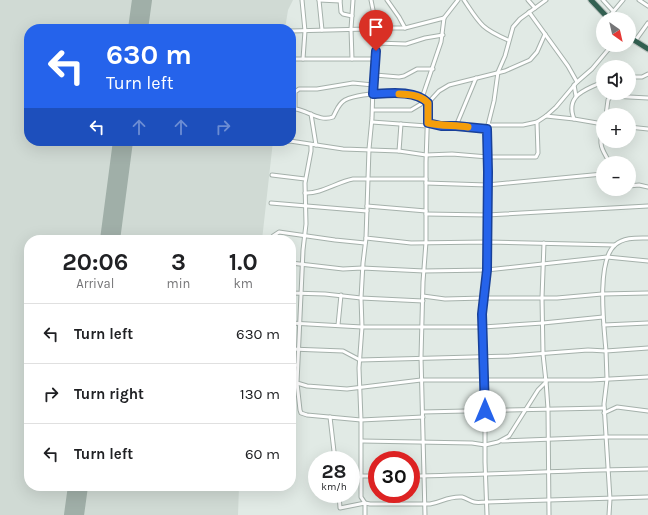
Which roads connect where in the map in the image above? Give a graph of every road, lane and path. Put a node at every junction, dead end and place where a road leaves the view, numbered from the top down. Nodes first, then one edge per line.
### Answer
1 (302, 0) edge
2 (319, 0) edge
3 (353, 0) edge
4 (371, 0) edge
5 (387, 0) edge
6 (458, 0) edge
7 (464, 0) edge
8 (528, 0) edge
9 (546, 0) edge
10 (591, 0) edge
11 (603, 0) edge
12 (623, 0) edge
13 (639, 0) edge
14 (340, 1) edge
15 (648, 6) edge
16 (535, 8) junction
17 (613, 11) joint
18 (529, 12) junction
19 (602, 12) edge
20 (352, 16) junction
21 (444, 18) junction
22 (648, 23) edge
23 (376, 25) junction
24 (405, 28) junction
25 (351, 29) junction
26 (322, 30) junction
27 (305, 31) junction
28 (296, 32) edge
29 (545, 34) junction
30 (443, 35) junction
31 (508, 40) junction
32 (636, 40) edge
33 (636, 41) edge
34 (376, 43) junction
35 (647, 46) edge
36 (606, 52) edge
37 (296, 59) edge
38 (303, 59) junction
39 (352, 59) junction
40 (376, 59) junction
41 (432, 69) junction
42 (498, 72) junction
43 (648, 74) edge
44 (375, 75) junction
45 (636, 77) edge
46 (476, 78) junction
47 (577, 82) junction
48 (596, 84) edge
49 (373, 85) junction
50 (574, 85) junction
51 (296, 90) edge
52 (373, 94) junction
53 (576, 96) junction
54 (422, 98) junction
55 (648, 98) edge
56 (427, 102) junction
57 (607, 108) edge
58 (296, 109) edge
59 (373, 110) junction
60 (311, 114) junction
61 (546, 116) junction
62 (574, 119) junction
63 (372, 122) junction
64 (537, 122) junction
65 (596, 123) edge
66 (401, 124) junction
67 (428, 124) junction
68 (456, 126) junction
69 (487, 127) junction
70 (636, 128) edge
71 (648, 129) edge
72 (296, 142) edge
73 (311, 145) junction
74 (316, 145) junction
75 (369, 150) junction
76 (399, 151) junction
77 (426, 155) junction
78 (488, 157) junction
79 (272, 175) dead end
80 (596, 175) edge
81 (367, 178) junction
82 (306, 179) junction
83 (426, 181) junction
84 (487, 185) junction
85 (636, 185) edge
86 (648, 187) edge
87 (305, 193) junction
88 (271, 203) dead end
89 (306, 205) junction
90 (367, 206) junction
91 (648, 206) edge
92 (366, 211) junction
93 (426, 213) junction
94 (487, 215) junction
95 (274, 235) edge
96 (305, 235) junction
97 (366, 238) junction
98 (648, 238) edge
99 (426, 242) junction
100 (488, 242) junction
101 (365, 243) junction
102 (544, 243) junction
103 (615, 245) junction
104 (607, 257) junction
105 (648, 261) edge
106 (296, 263) edge
107 (302, 264) junction
108 (543, 264) junction
109 (362, 268) junction
110 (487, 270) junction
111 (424, 271) junction
112 (296, 293) edge
113 (648, 293) edge
114 (302, 294) junction
115 (602, 294) junction
116 (341, 296) junction
117 (423, 296) junction
118 (361, 298) junction
119 (484, 298) junction
120 (542, 298) junction
121 (423, 301) junction
122 (603, 317) junction
123 (543, 323) junction
124 (648, 323) edge
125 (296, 324) edge
126 (300, 324) junction
127 (338, 325) junction
128 (604, 325) junction
129 (362, 326) junction
130 (423, 327) junction
131 (483, 327) junction
132 (648, 348) edge
133 (298, 350) junction
134 (606, 351) junction
135 (543, 354) junction
136 (484, 356) junction
137 (421, 358) junction
138 (360, 360) junction
139 (297, 365) joint
140 (648, 377) edge
141 (607, 379) junction
142 (421, 380) junction
143 (485, 380) junction
144 (546, 380) junction
145 (297, 383) junction
146 (360, 388) junction
147 (604, 408) junction
148 (548, 409) junction
149 (526, 410) junction
150 (485, 411) junction
151 (648, 411) edge
152 (423, 412) junction
153 (604, 413) junction
154 (330, 417) junction
155 (423, 417) junction
156 (361, 420) junction
157 (606, 437) junction
158 (648, 437) edge
159 (549, 439) junction
160 (362, 441) junction
161 (424, 442) junction
162 (498, 442) junction
163 (485, 445) junction
164 (334, 451) edge
165 (648, 468) edge
166 (608, 470) junction
167 (549, 472) junction
168 (485, 475) junction
169 (362, 476) junction
170 (368, 476) edge
171 (420, 476) edge
172 (424, 476) junction
173 (648, 498) edge
174 (610, 499) junction
175 (549, 501) junction
176 (487, 502) junction
177 (340, 503) edge
178 (365, 503) junction
179 (425, 503) junction
180 (365, 515) edge
181 (425, 515) edge
182 (487, 515) edge
183 (549, 515) edge
184 (609, 515) edge

1 - 27 street
2 - 14 street
2 - 26 street
3 - 20 street
4 - 23 street
5 - 24 street
6 - 21 street
7 - 31 street
8 - 16 street
9 - 16 street
10 - 19 highway
11 - 17 street
12 - 17 street
13 - 15 street
14 - 20 street
16 - 18 street
18 - 29 street
18 - 31 street
20 - 25 street
21 - 24 street
21 - 30 street
22 - 32 street
23 - 24 street
23 - 25 street
23 - 34 street
25 - 26 street
25 - 39 street
26 - 27 street
27 - 28 street
27 - 38 street
29 - 42 street
29 - 47 street
30 - 34 street
30 - 41 street
31 - 42 street
33 - 35 highway
34 - 40 street
36 - 47 street
37 - 38 street
38 - 39 street
39 - 40 street
40 - 44 street
41 - 44 street
41 - 54 street
42 - 46 street
42 - 69 street
43 - 45 street
44 - 49 street
46 - 56 street
46 - 68 street
47 - 50 street
48 - 53 street
49 - 51 street
49 - 52 street
50 - 53 street
50 - 61 street
52 - 54 street
52 - 59 street
52 - 60 street
53 - 62 street
54 - 56 street
55 - 57 street
56 - 59 street
56 - 67 street
58 - 60 street
59 - 63 street
60 - 74 street
61 - 62 street
61 - 64 street
62 - 65 street
63 - 66 street
63 - 75 street
64 - 69 street
64 - 78 street
66 - 67 street
66 - 76 street
67 - 68 street
67 - 77 street
68 - 69 street
69 - 78 street
70 - 71 street
72 - 73 street
73 - 74 street
73 - 82 street
74 - 75 street
75 - 76 street
75 - 81 street
76 - 77 street
77 - 78 street
77 - 83 street
78 - 84 street
79 - 82 street
80 - 84 street
81 - 83 street
81 - 87 street
81 - 90 street
82 - 87 street
83 - 84 street
83 - 93 street
84 - 94 street
85 - 86 street
87 - 89 street
88 - 89 street
89 - 92 street
89 - 96 street
90 - 92 street
90 - 93 street
91 - 94 street
92 - 97 street
93 - 94 street
93 - 99 street
94 - 100 street
95 - 96 street
96 - 101 street
96 - 107 street
97 - 99 street
97 - 101 street
98 - 103 street
99 - 100 street
99 - 111 street
100 - 102 street
100 - 110 street
101 - 109 street
102 - 103 street
102 - 108 street
103 - 104 street
104 - 105 street
104 - 108 street
104 - 115 street
106 - 107 street
107 - 109 street
107 - 114 street
108 - 110 street
108 - 120 street
109 - 111 street
109 - 118 street
110 - 111 street
110 - 119 street
111 - 117 street
112 - 114 street
113 - 115 street
114 - 116 street
114 - 126 street
115 - 120 street
115 - 122 street
116 - 118 street
116 - 127 street
117 - 119 street
117 - 121 street
118 - 121 street
118 - 129 street
119 - 120 street
119 - 131 street
120 - 123 street
121 - 130 street
122 - 123 street
122 - 128 street
123 - 131 street
123 - 135 street
124 - 128 street
125 - 126 street
126 - 127 street
126 - 133 street
127 - 129 street
128 - 134 street
129 - 130 street
129 - 138 street
130 - 131 street
130 - 137 street
131 - 136 street
132 - 134 street
133 - 138 street
133 - 139 street
134 - 135 street
134 - 141 street
135 - 136 street
135 - 144 street
136 - 137 street
136 - 143 street
137 - 138 street
137 - 142 street
138 - 146 street
139 - 145 street
140 - 141 street
141 - 144 street
141 - 147 street
142 - 143 street
142 - 146 street
142 - 152 street
143 - 144 street
143 - 150 street
144 - 148 street
144 - 149 street
145 - 146 street
145 - 154 street
146 - 156 street
147 - 148 street
147 - 153 street
148 - 149 street
148 - 159 street
149 - 150 street
149 - 162 street
150 - 152 street
150 - 163 street
151 - 153 street
152 - 155 street
153 - 157 street
154 - 156 street
154 - 164 street
155 - 156 street
155 - 161 street
156 - 160 street
157 - 158 street
157 - 159 street
157 - 166 street
159 - 162 street
159 - 167 street
160 - 161 street
160 - 169 street
161 - 163 street
161 - 172 street
162 - 163 street
163 - 168 street
165 - 166 street
166 - 167 street
166 - 174 street
167 - 168 street
167 - 175 street
168 - 172 street
168 - 176 street
169 - 170 street
169 - 178 street
171 - 172 street
172 - 179 street
173 - 174 street
174 - 175 street
174 - 184 street
175 - 176 street
175 - 183 street
176 - 179 street
176 - 182 street
177 - 178 street
178 - 179 street
178 - 180 street
179 - 181 street

